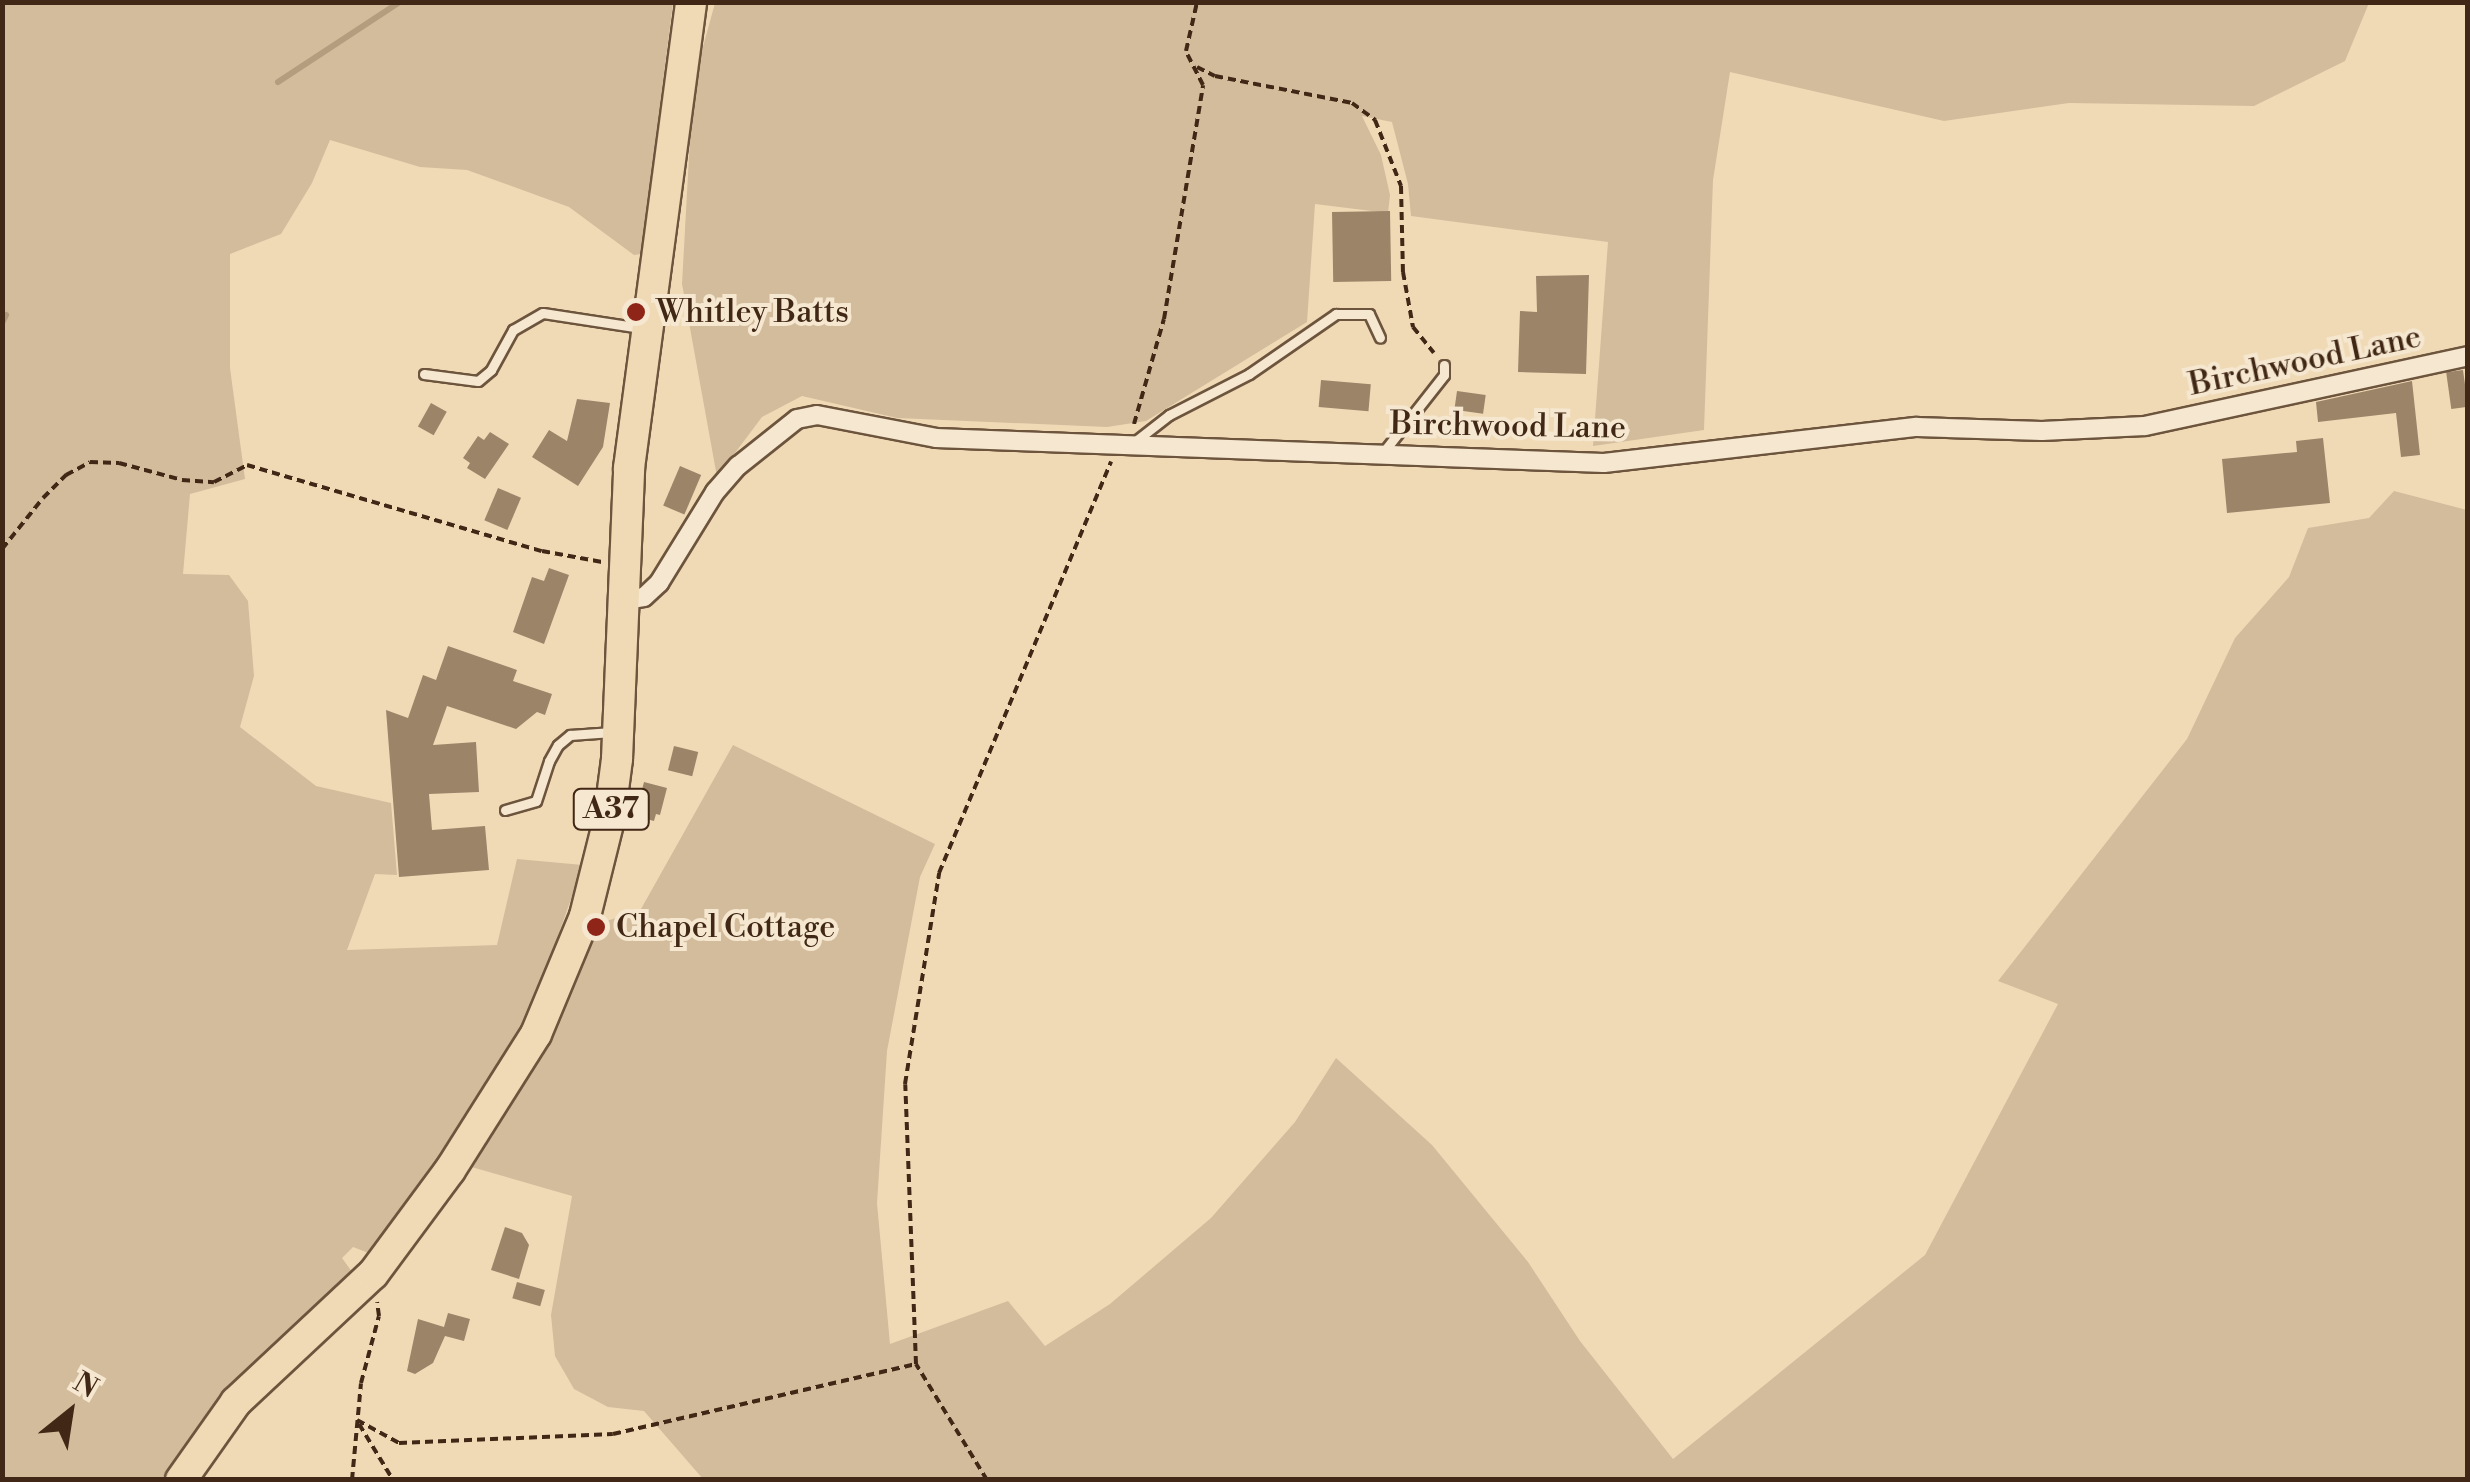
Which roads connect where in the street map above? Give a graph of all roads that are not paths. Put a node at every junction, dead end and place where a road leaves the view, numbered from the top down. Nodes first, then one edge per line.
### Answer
1 (691, 2) edge
2 (647, 330) junction
3 (1380, 338) dead end
4 (2468, 356) edge
5 (1444, 365) road end
6 (424, 374) dead end
7 (1126, 445) junction
8 (1381, 455) junction
9 (625, 600) junction
10 (620, 732) junction
11 (505, 810) dead end
12 (181, 1480) edge

1 - 2 highway, A37
2 - 6 lane
2 - 9 highway, A37
3 - 7 lane
4 - 8 street, Birchwood Lane
5 - 8 lane
7 - 8 street, Birchwood Lane
7 - 9 street, Birchwood Lane
9 - 10 highway, A37
10 - 11 lane
10 - 12 highway, A37

